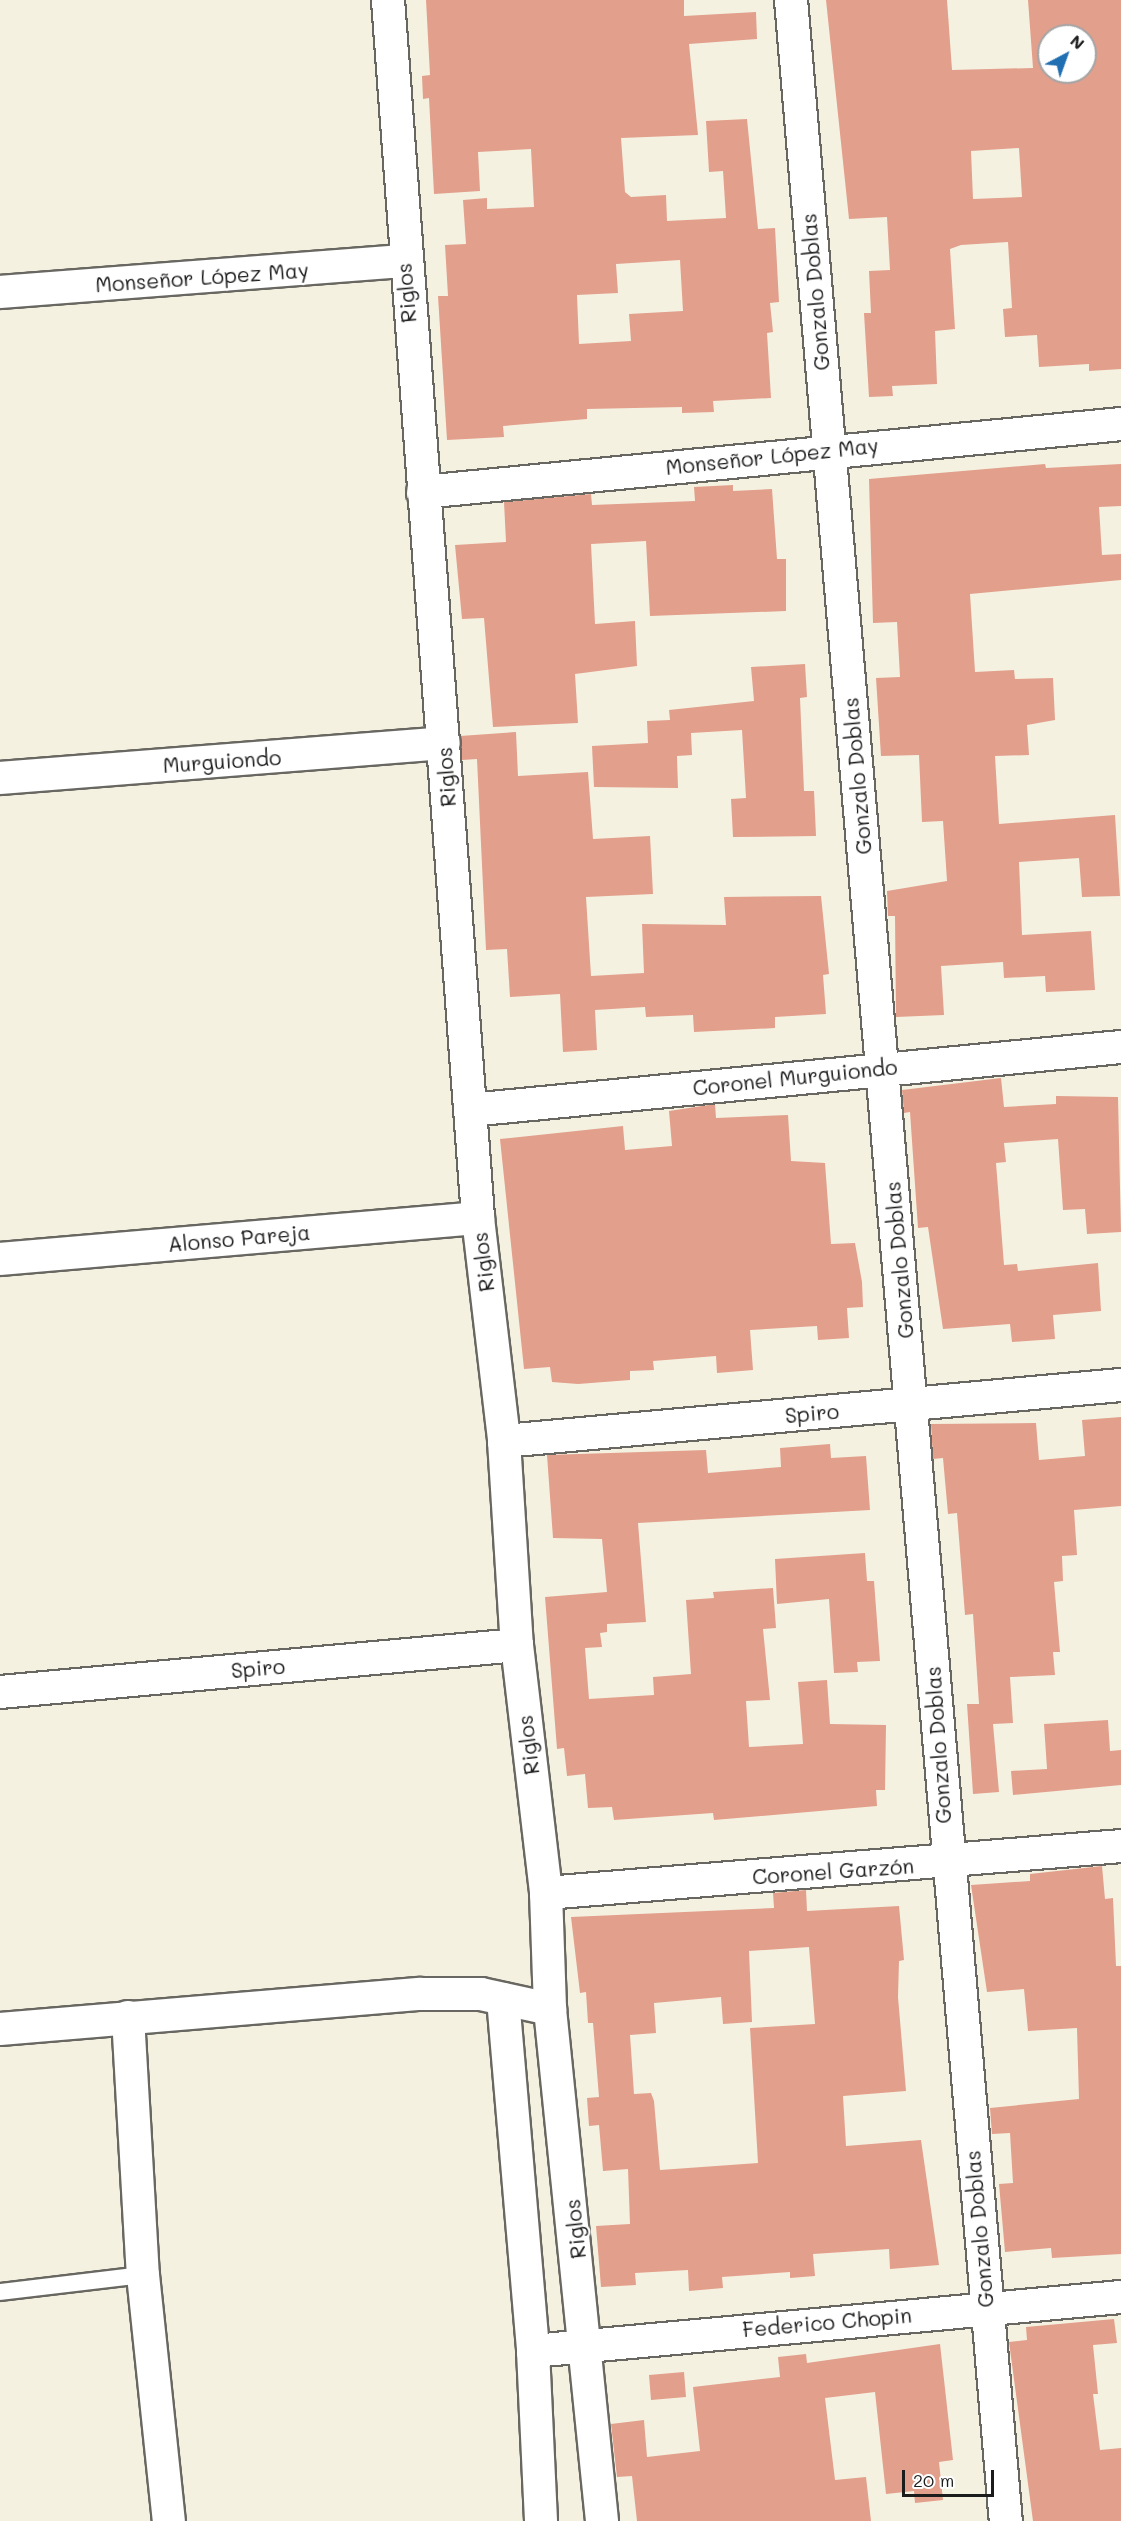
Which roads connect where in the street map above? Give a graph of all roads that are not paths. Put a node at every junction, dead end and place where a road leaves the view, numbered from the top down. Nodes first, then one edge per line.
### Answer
1 (388, 0) edge
2 (791, 0) edge
3 (403, 261) junction
4 (0, 292) edge
5 (1121, 424) edge
6 (829, 449) junction
7 (423, 492) junction
8 (444, 743) junction
9 (0, 778) edge
10 (1121, 1047) edge
11 (883, 1069) junction
12 (470, 1110) junction
13 (478, 1218) junction
14 (0, 1259) edge
15 (1121, 1384) edge
16 (912, 1404) junction
17 (504, 1441) junction
18 (517, 1645) junction
19 (0, 1692) edge
20 (1121, 1846) edge
21 (948, 1862) junction
22 (546, 1893) junction
23 (502, 1999) junction
24 (550, 2009) junction
25 (128, 2017) junction
26 (0, 2029) edge
27 (143, 2276) junction
28 (0, 2292) edge
29 (1121, 2297) edge
30 (986, 2309) junction
31 (587, 2343) junction
32 (533, 2351) junction
33 (169, 2521) edge
34 (541, 2521) edge
35 (602, 2521) edge
36 (1006, 2521) edge

1 - 3 street, Riglos
2 - 6 street, Gonzalo Doblas
3 - 4 street, Monseñor López May
3 - 7 street, Riglos
5 - 6 street, Monseñor López May
6 - 7 street, Monseñor López May
6 - 11 street, Gonzalo Doblas
7 - 8 street, Riglos
8 - 9 street, Murguiondo
8 - 12 street, Riglos
10 - 11 street, Coronel Murguiondo
11 - 12 street, Coronel Murguiondo
11 - 16 street, Gonzalo Doblas
12 - 13 street, Riglos
13 - 14 street, Alonso Pareja
13 - 17 street, Riglos
15 - 16 street, Spiro
16 - 17 street, Spiro
16 - 21 street, Gonzalo Doblas
17 - 18 street, Riglos
18 - 19 street, Spiro
18 - 22 street, Riglos
20 - 21 street, Coronel Garzón
21 - 22 street, Coronel Garzón
21 - 30 street, Gonzalo Doblas
22 - 24 street, Riglos
23 - 24 street
23 - 25 street
23 - 32 street
24 - 31 street, Riglos
25 - 26 street
25 - 27 street
27 - 28 lane
27 - 33 street
29 - 30 street, Federico Chopin
30 - 31 street, Federico Chopin
30 - 36 street, Gonzalo Doblas
31 - 32 street, Federico Chopin
31 - 35 street, Riglos
32 - 34 street

